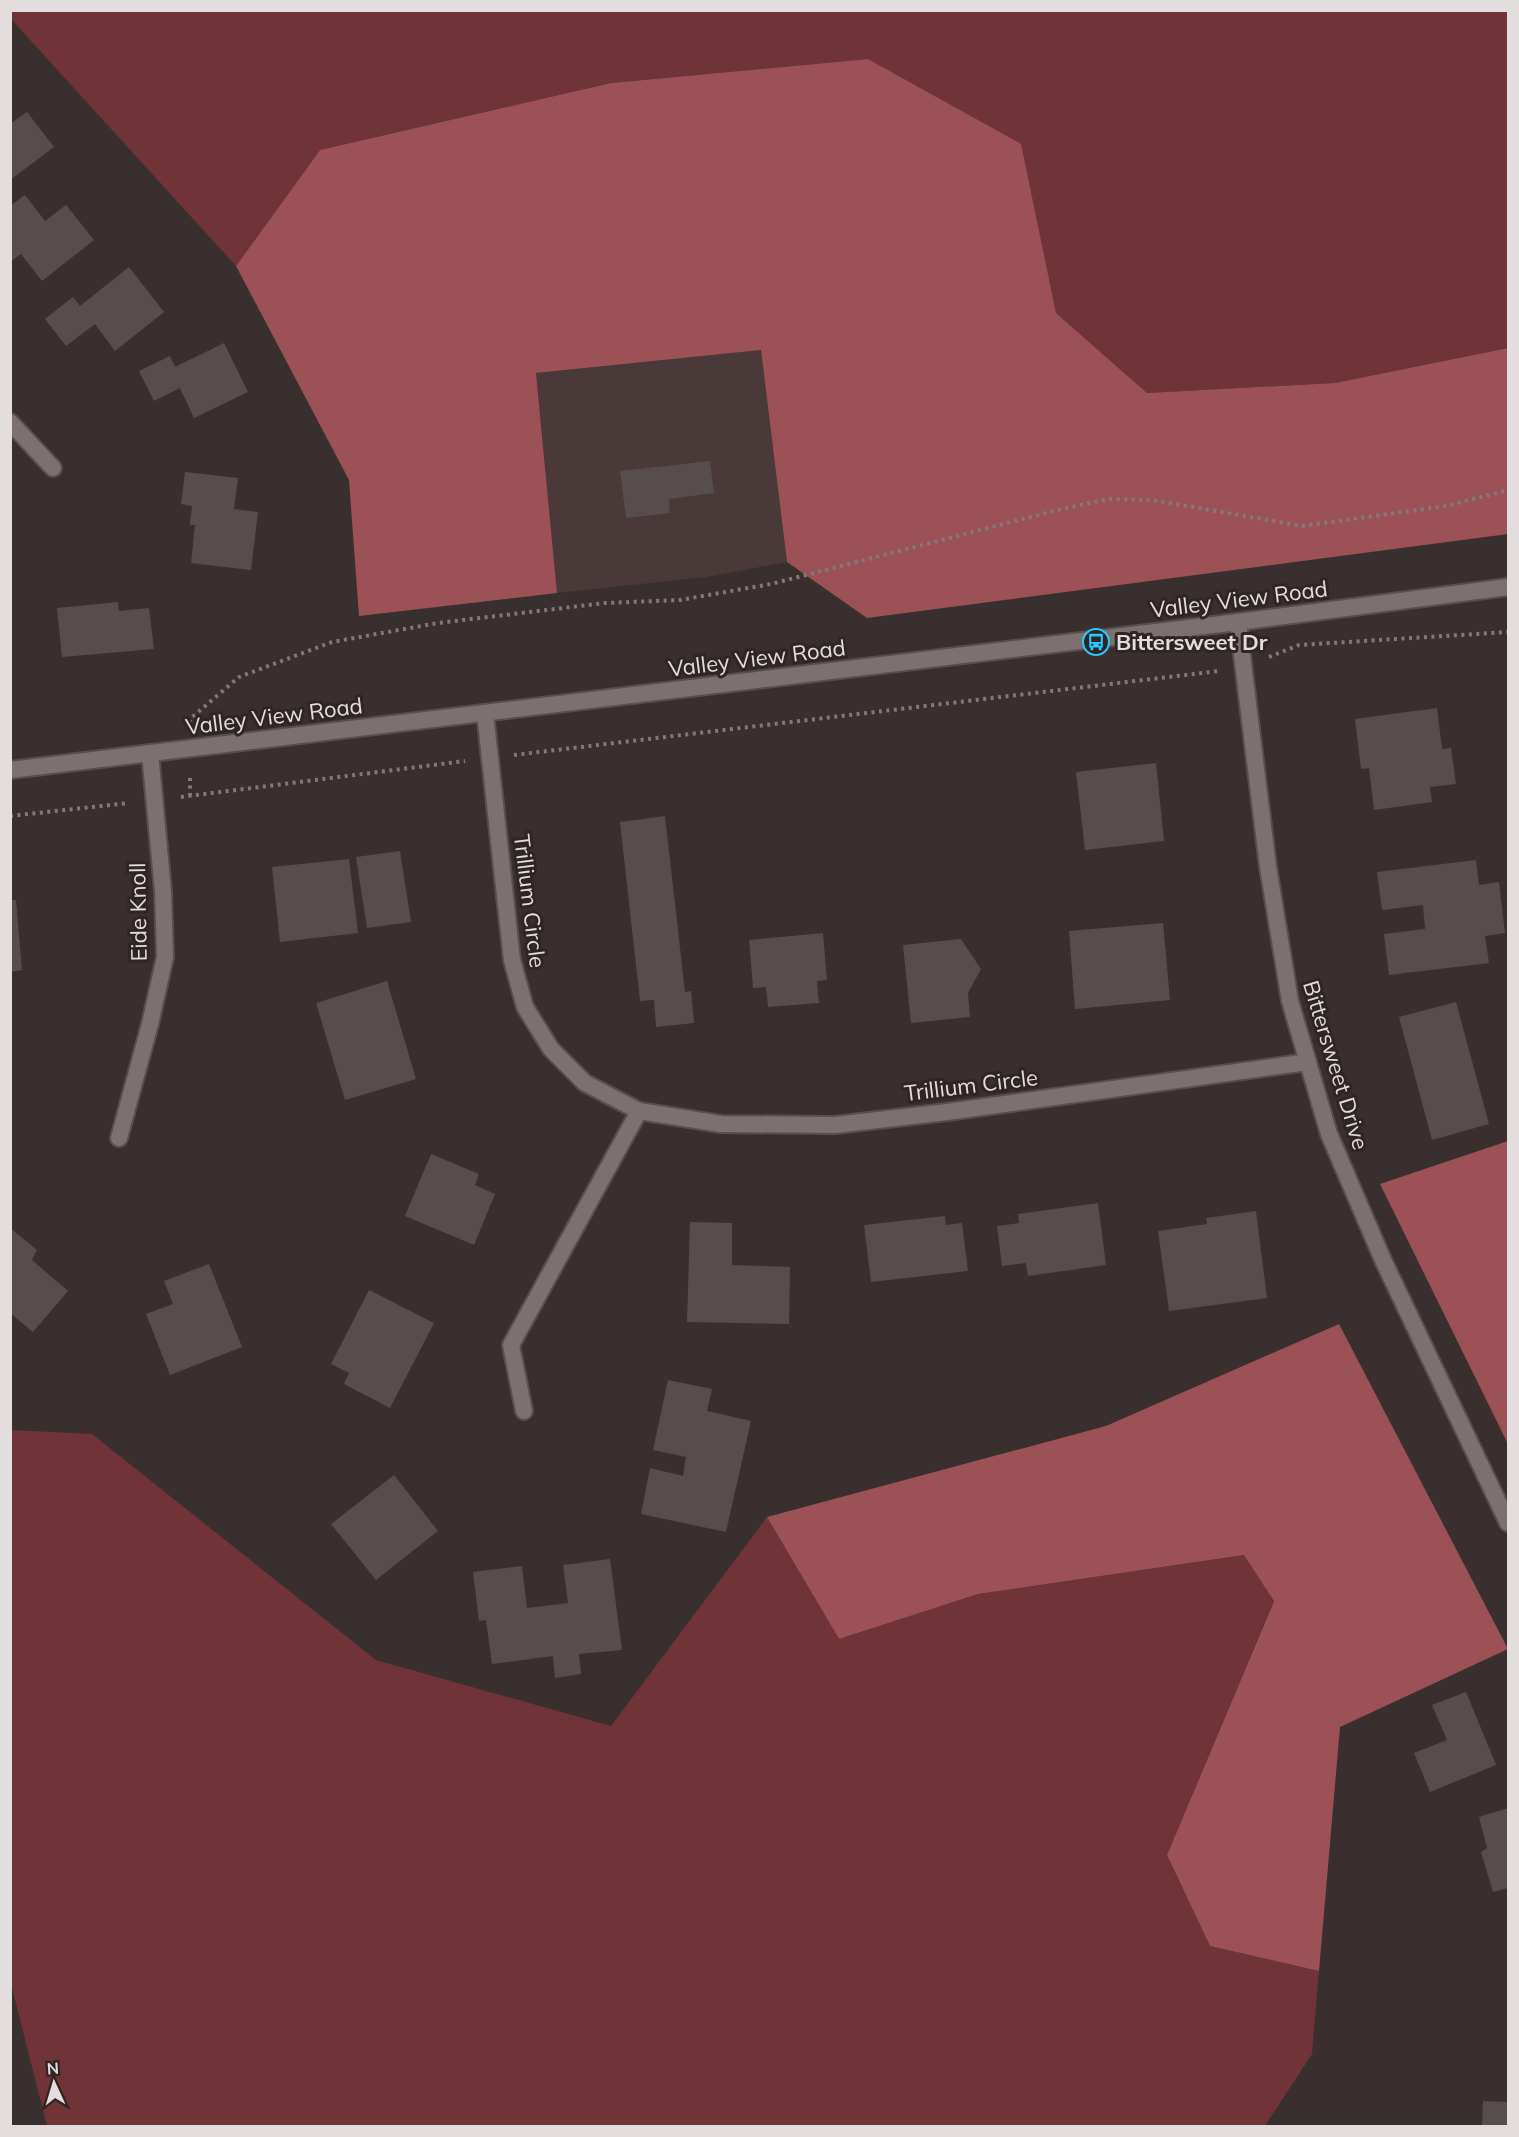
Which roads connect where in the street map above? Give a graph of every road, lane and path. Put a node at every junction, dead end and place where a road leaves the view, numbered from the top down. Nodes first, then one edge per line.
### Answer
1 (10, 422) edge
2 (52, 468) dead end
3 (1509, 490) edge
4 (1509, 587) edge
5 (1238, 622) junction
6 (1509, 632) edge
7 (1243, 668) junction
8 (485, 713) junction
9 (190, 748) junction
10 (150, 753) junction
11 (490, 758) junction
12 (10, 770) edge
13 (190, 796) junction
14 (155, 800) junction
15 (10, 816) edge
16 (1308, 1062) junction
17 (639, 1111) junction
18 (119, 1138) dead end
19 (525, 1411) dead end
20 (1509, 1523) edge

1 - 2 street
3 - 9 path
4 - 5 street, Valley View Road
5 - 7 street, Bittersweet Drive
5 - 8 street, Valley View Road
6 - 7 path
7 - 11 path
7 - 16 street, Bittersweet Drive
8 - 9 street, Valley View Road
8 - 11 street, Trillium Circle
9 - 10 street, Valley View Road
9 - 13 path
10 - 12 street, Valley View Road
10 - 14 street, Eide Knoll
11 - 13 path
11 - 17 street, Trillium Circle
13 - 14 path
14 - 15 path
14 - 18 street, Eide Knoll
16 - 17 street, Trillium Circle
16 - 20 street, Bittersweet Drive
17 - 19 street

